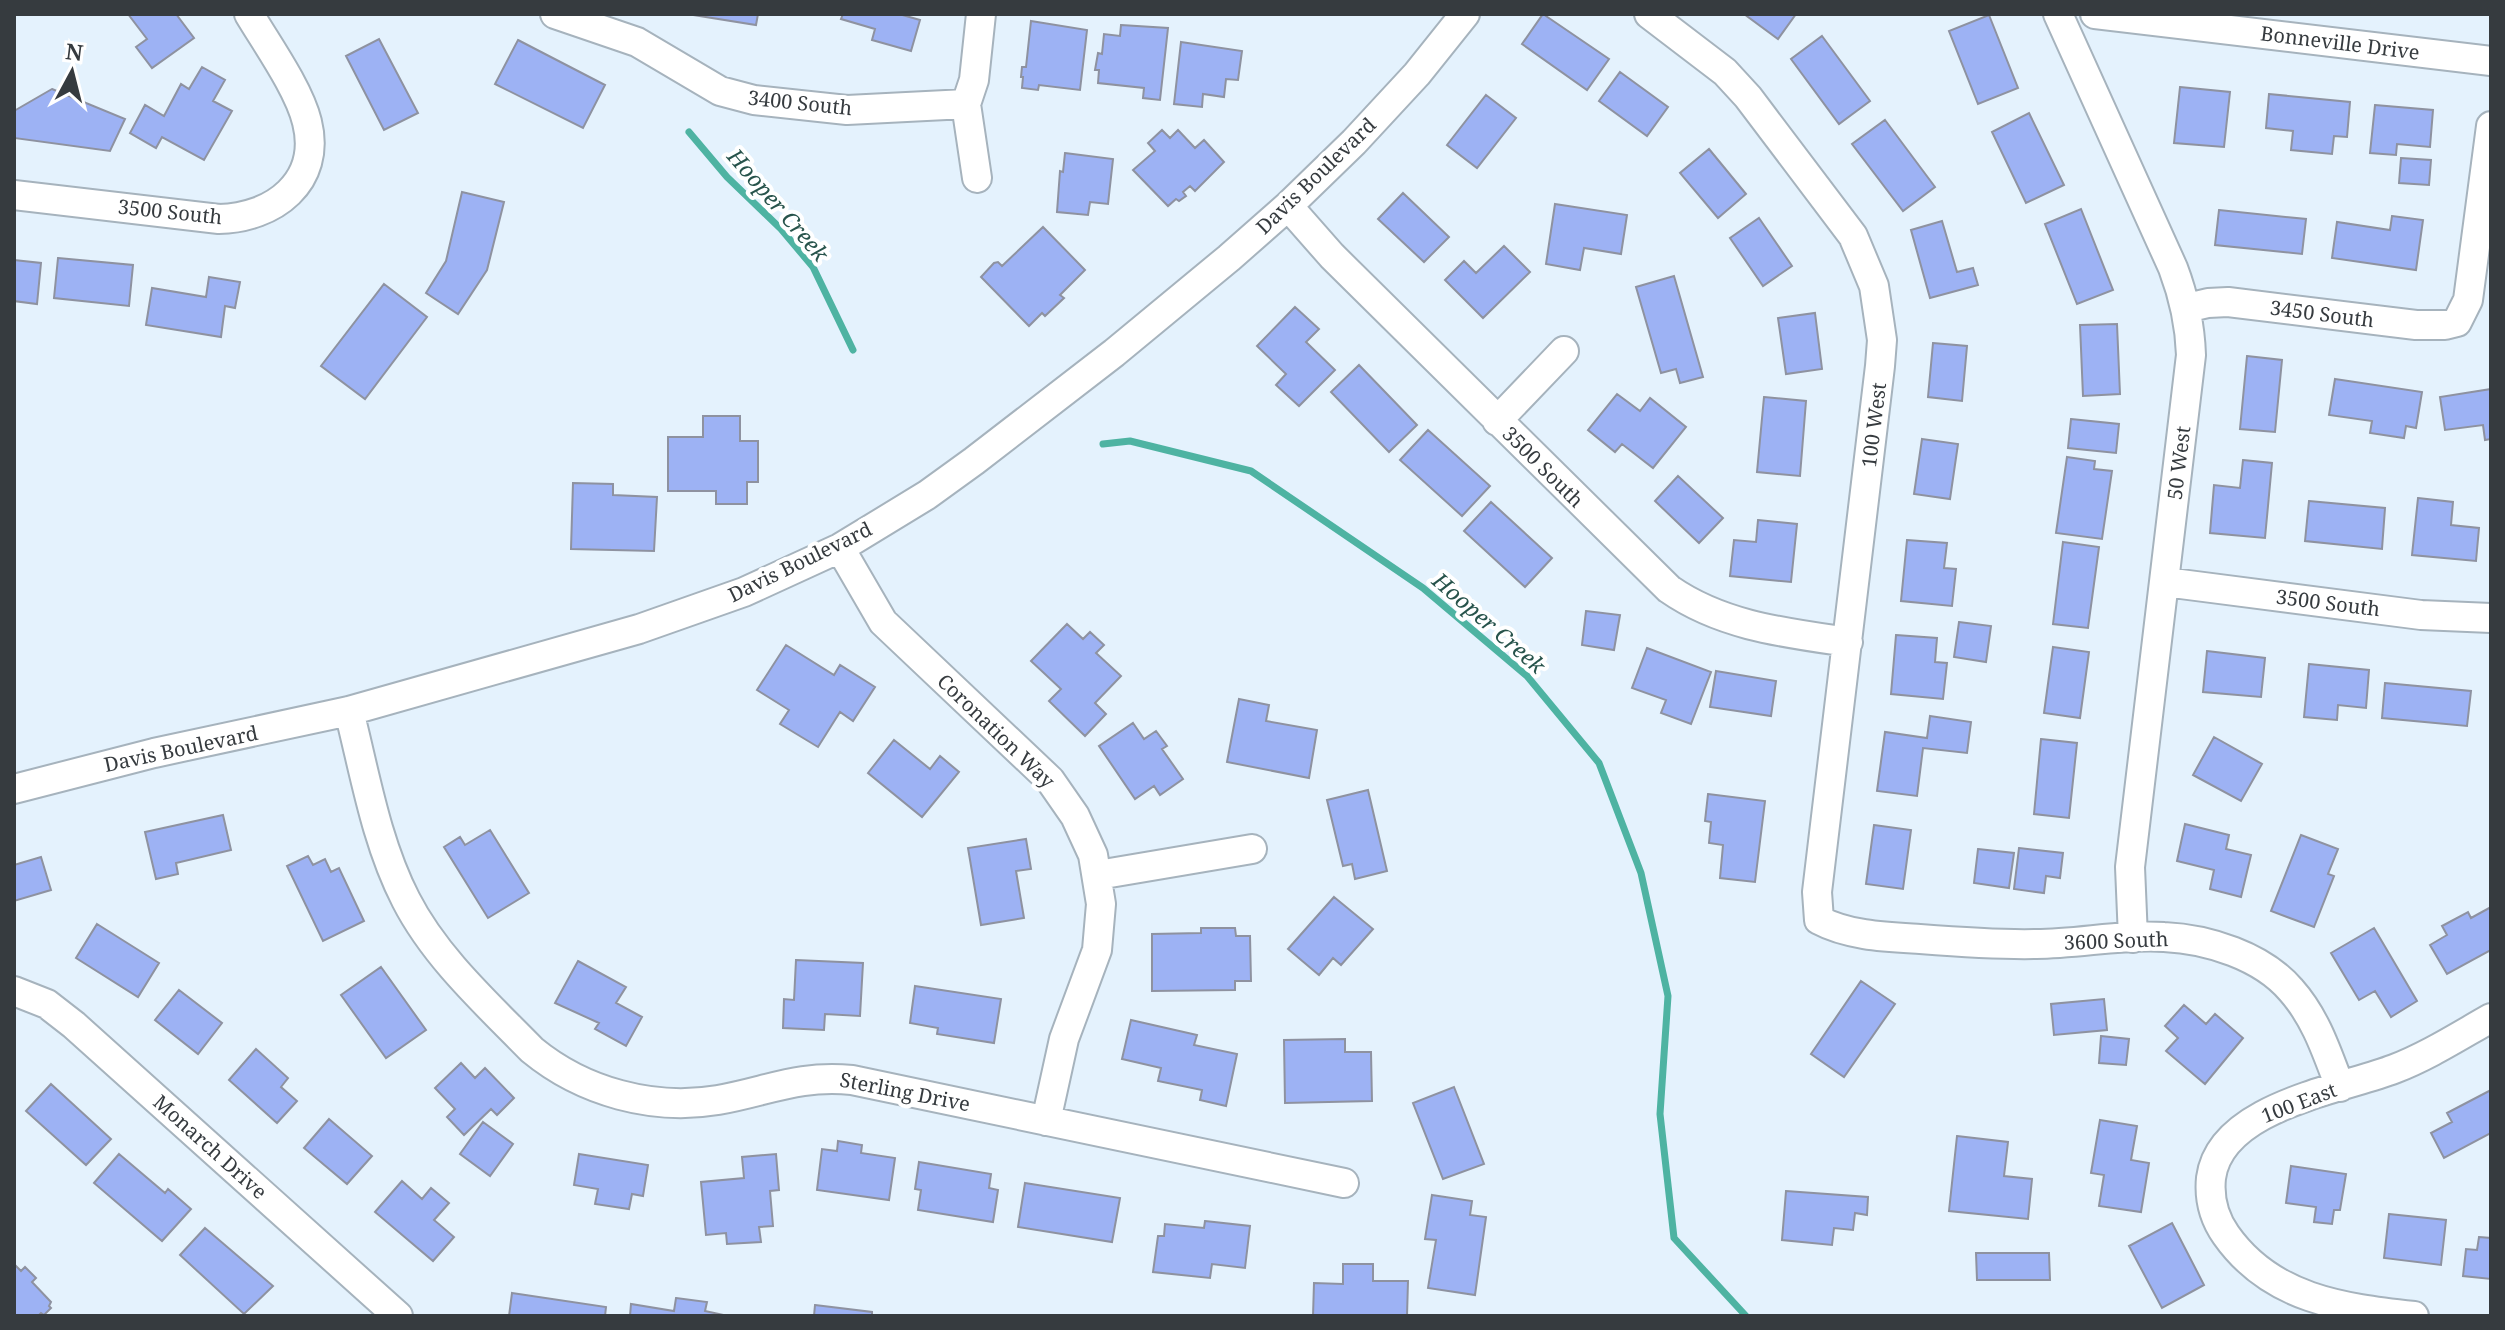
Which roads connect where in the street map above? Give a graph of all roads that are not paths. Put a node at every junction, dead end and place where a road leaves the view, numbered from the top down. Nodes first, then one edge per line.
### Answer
1 (249, 14) edge
2 (555, 14) edge
3 (981, 14) edge
4 (1465, 14) edge
5 (1649, 14) edge
6 (2058, 14) edge
7 (2095, 14) edge
8 (2491, 61) edge
9 (966, 104) junction
10 (2491, 126) edge
11 (977, 178) dead end
12 (14, 195) edge
13 (1288, 206) junction
14 (2187, 308) junction
15 (1564, 351) dead end
16 (1497, 421) junction
17 (840, 548) junction
18 (2165, 582) junction
19 (2491, 618) edge
20 (1848, 642) junction
21 (349, 711) junction
22 (14, 789) edge
23 (1252, 849) dead end
24 (1098, 875) junction
25 (1819, 920) joint
26 (2133, 938) junction
27 (14, 991) edge
28 (2491, 1018) edge
29 (2340, 1087) junction
30 (1046, 1121) junction
31 (1344, 1183) dead end
32 (398, 1316) edge
33 (2414, 1316) edge

1 - 12 street, 3500 South
2 - 9 street, 3400 South
3 - 9 street
4 - 13 street, Davis Boulevard
5 - 20 street, 100 West
6 - 14 street, 50 West
7 - 8 street, Bonneville Drive
9 - 11 street
10 - 14 street, 3450 South
13 - 16 street, 3500 South
13 - 17 street, Davis Boulevard
14 - 18 street, 50 West
15 - 16 street
16 - 20 street, 3500 South
17 - 21 street, Davis Boulevard
17 - 24 street, Coronation Way
18 - 19 street, 3500 South
18 - 26 street, 50 West
20 - 25 street, 100 West
21 - 22 street, Davis Boulevard
21 - 30 street, Sterling Drive
23 - 24 street
24 - 30 street, Coronation Way
25 - 26 street, 3600 South
26 - 29 street, 3600 South
27 - 32 street, Monarch Drive
28 - 29 street, 100 East
29 - 33 street, 100 East
30 - 31 street, Sterling Drive

